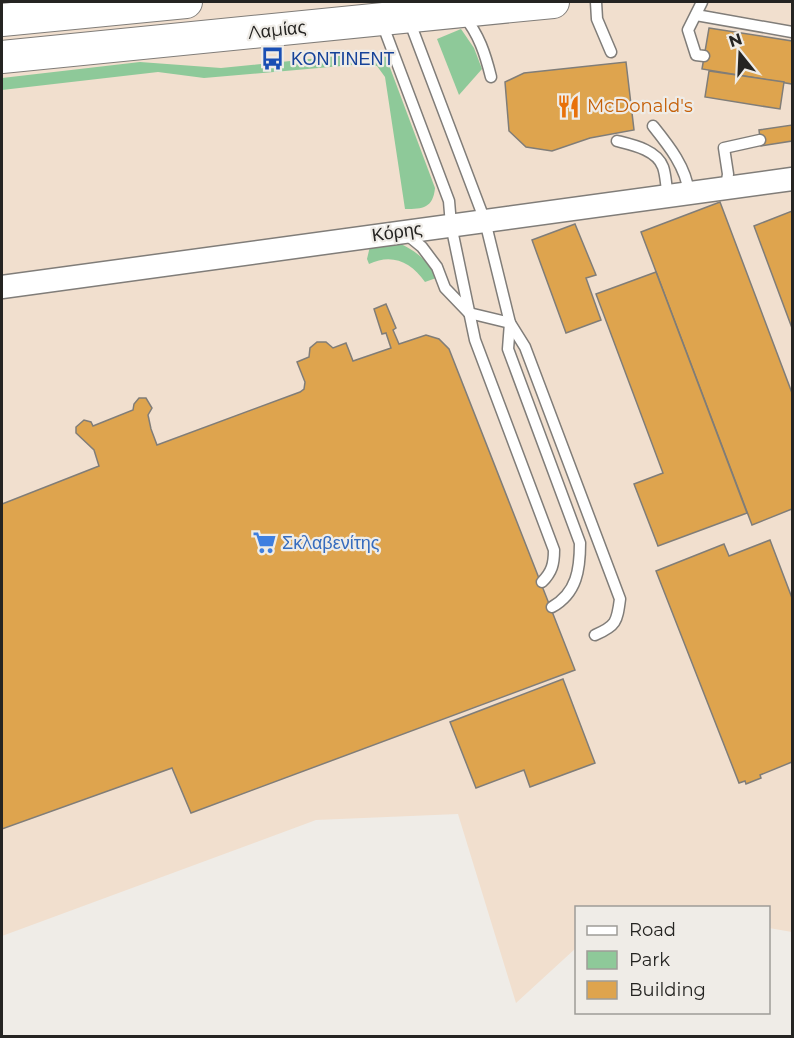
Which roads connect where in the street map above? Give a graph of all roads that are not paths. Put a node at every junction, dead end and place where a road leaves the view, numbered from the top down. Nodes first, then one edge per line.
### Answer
1 (186, 2) edge
2 (553, 2) edge
3 (596, 2) edge
4 (702, 2) edge
5 (460, 11) junction
6 (696, 15) junction
7 (394, 18) junction
8 (2, 20) edge
9 (792, 32) edge
10 (611, 52) dead end
11 (704, 56) dead end
12 (2, 57) edge
13 (490, 77) dead end
14 (653, 126) dead end
15 (760, 140) dead end
16 (617, 141) dead end
17 (792, 179) edge
18 (726, 188) junction
19 (678, 195) junction
20 (485, 221) junction
21 (451, 225) junction
22 (402, 232) junction
23 (2, 286) edge
24 (469, 313) junction
25 (510, 323) junction
26 (542, 582) dead end
27 (552, 607) dead end
28 (595, 635) dead end

1 - 8 main road
2 - 5 main road, Λαμίας
3 - 10 lane
4 - 6 lane
5 - 7 main road, Λαμίας
5 - 13 lane
6 - 9 lane
6 - 11 lane
7 - 12 main road, Λαμίας
7 - 20 lane
7 - 21 lane
14 - 19 lane
15 - 18 lane
16 - 19 lane
17 - 18 street, Κόρης
18 - 19 street, Κόρης
19 - 20 street, Κόρης
20 - 21 street, Κόρης
20 - 25 lane
21 - 22 street, Κόρης
21 - 24 lane
22 - 23 street, Κόρης
22 - 24 lane
24 - 25 lane
24 - 26 lane
25 - 27 lane
25 - 28 lane

